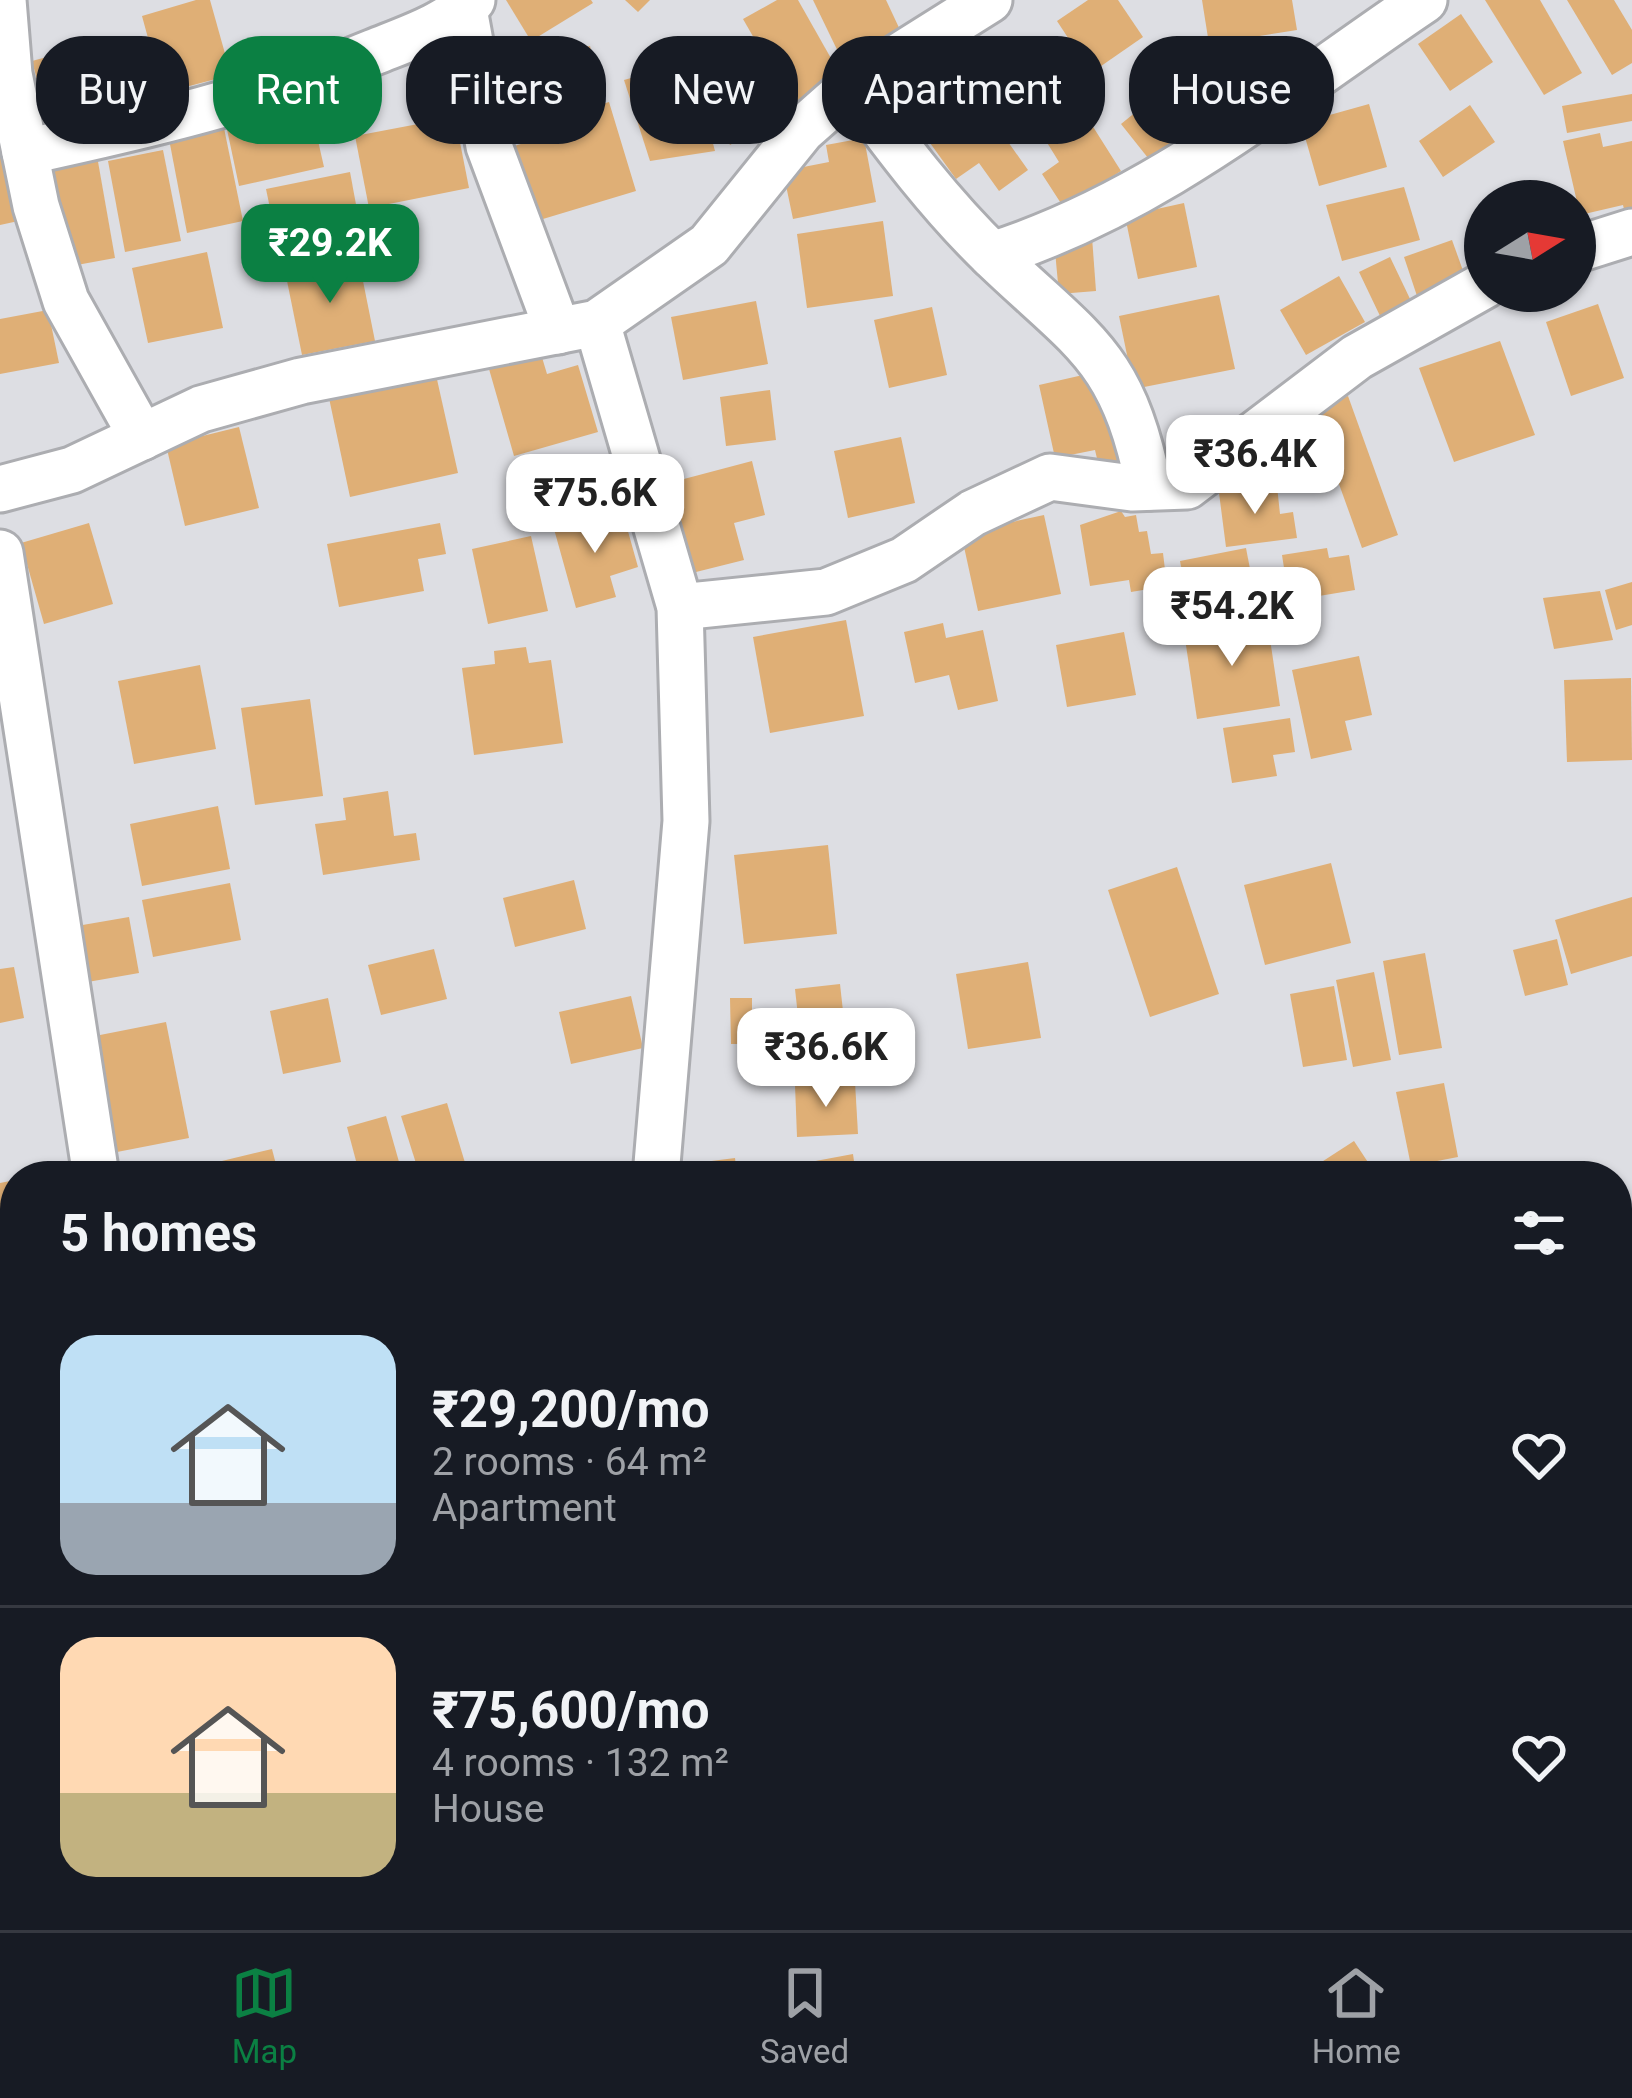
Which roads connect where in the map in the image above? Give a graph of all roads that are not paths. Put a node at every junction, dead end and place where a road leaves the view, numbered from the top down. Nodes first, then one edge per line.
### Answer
1 (3, 0) edge
2 (988, 0) edge
3 (1424, 0) edge
4 (468, 4) edge
5 (931, 36) edge
6 (822, 112) edge
7 (895, 144) edge
8 (25, 152) junction
9 (1632, 232) edge
10 (1596, 243) edge
11 (992, 255) junction
12 (1464, 297) edge
13 (578, 327) junction
14 (142, 437) junction
15 (1149, 488) junction
16 (0, 489) edge
17 (0, 553) edge
18 (680, 607) junction
19 (94, 1161) edge
20 (657, 1161) edge

1 - 8 street
2 - 5 street
3 - 11 street
4 - 8 street
4 - 13 street
6 - 13 street
7 - 11 street
8 - 14 street
9 - 10 street
11 - 15 street
12 - 15 street
13 - 14 street
13 - 18 street
14 - 16 street
15 - 18 street
17 - 19 street
18 - 20 street

